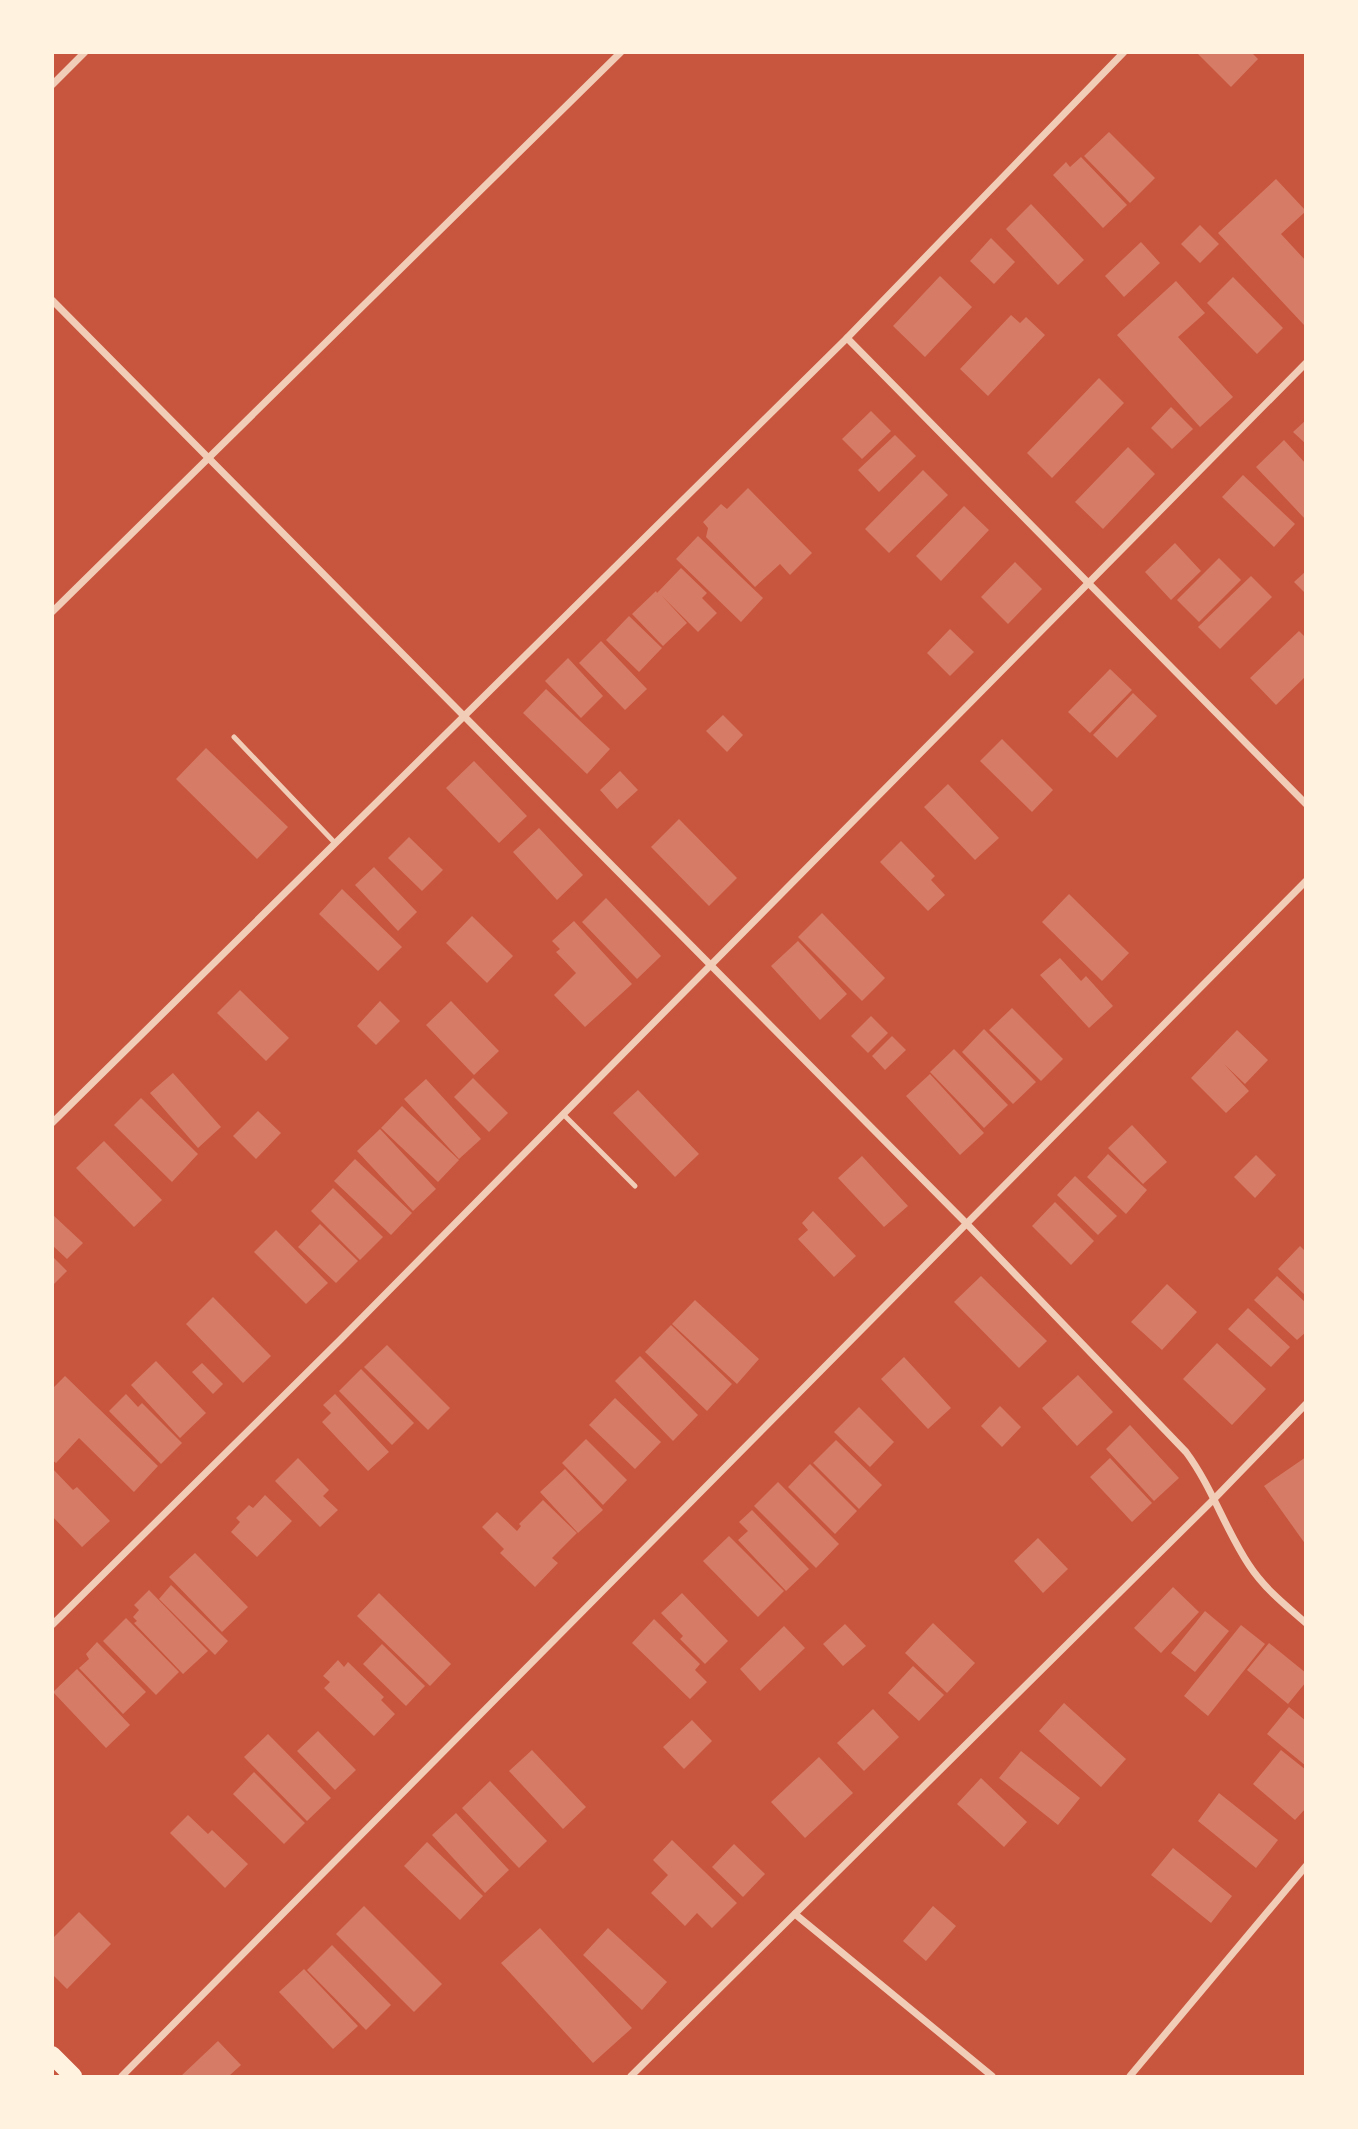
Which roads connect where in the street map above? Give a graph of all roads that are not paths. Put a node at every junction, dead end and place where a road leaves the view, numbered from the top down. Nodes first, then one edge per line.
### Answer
1 (85, 52) edge
2 (621, 52) edge
3 (1124, 52) edge
4 (52, 85) edge
5 (52, 300) edge
6 (847, 338) junction
7 (1306, 363) edge
8 (208, 458) junction
9 (1088, 583) junction
10 (52, 612) edge
11 (464, 715) junction
12 (234, 737) dead end
13 (1306, 804) edge
14 (335, 843) junction
15 (1306, 881) edge
16 (711, 965) junction
17 (564, 1114) junction
18 (52, 1123) edge
19 (635, 1186) dead end
20 (966, 1223) junction
21 (1306, 1405) edge
22 (1215, 1498) junction
23 (1306, 1623) edge
24 (52, 1625) edge
25 (1306, 1866) edge
26 (795, 1914) junction
27 (52, 2055) edge
28 (73, 2077) edge
29 (122, 2077) edge
30 (631, 2077) edge
31 (992, 2077) edge
32 (1130, 2077) edge

1 - 4 street
2 - 8 street
3 - 6 street
5 - 8 street
6 - 9 street
6 - 11 street
7 - 9 street
8 - 10 street
8 - 11 street
9 - 13 street
9 - 16 street
11 - 14 street
11 - 16 street
12 - 14 lane
14 - 18 street
15 - 20 street
16 - 17 street
16 - 20 street
17 - 19 lane
17 - 24 street
20 - 22 street
20 - 29 street
21 - 22 street
22 - 23 street
22 - 26 street
25 - 32 street
26 - 30 street
26 - 31 street
27 - 28 main road

